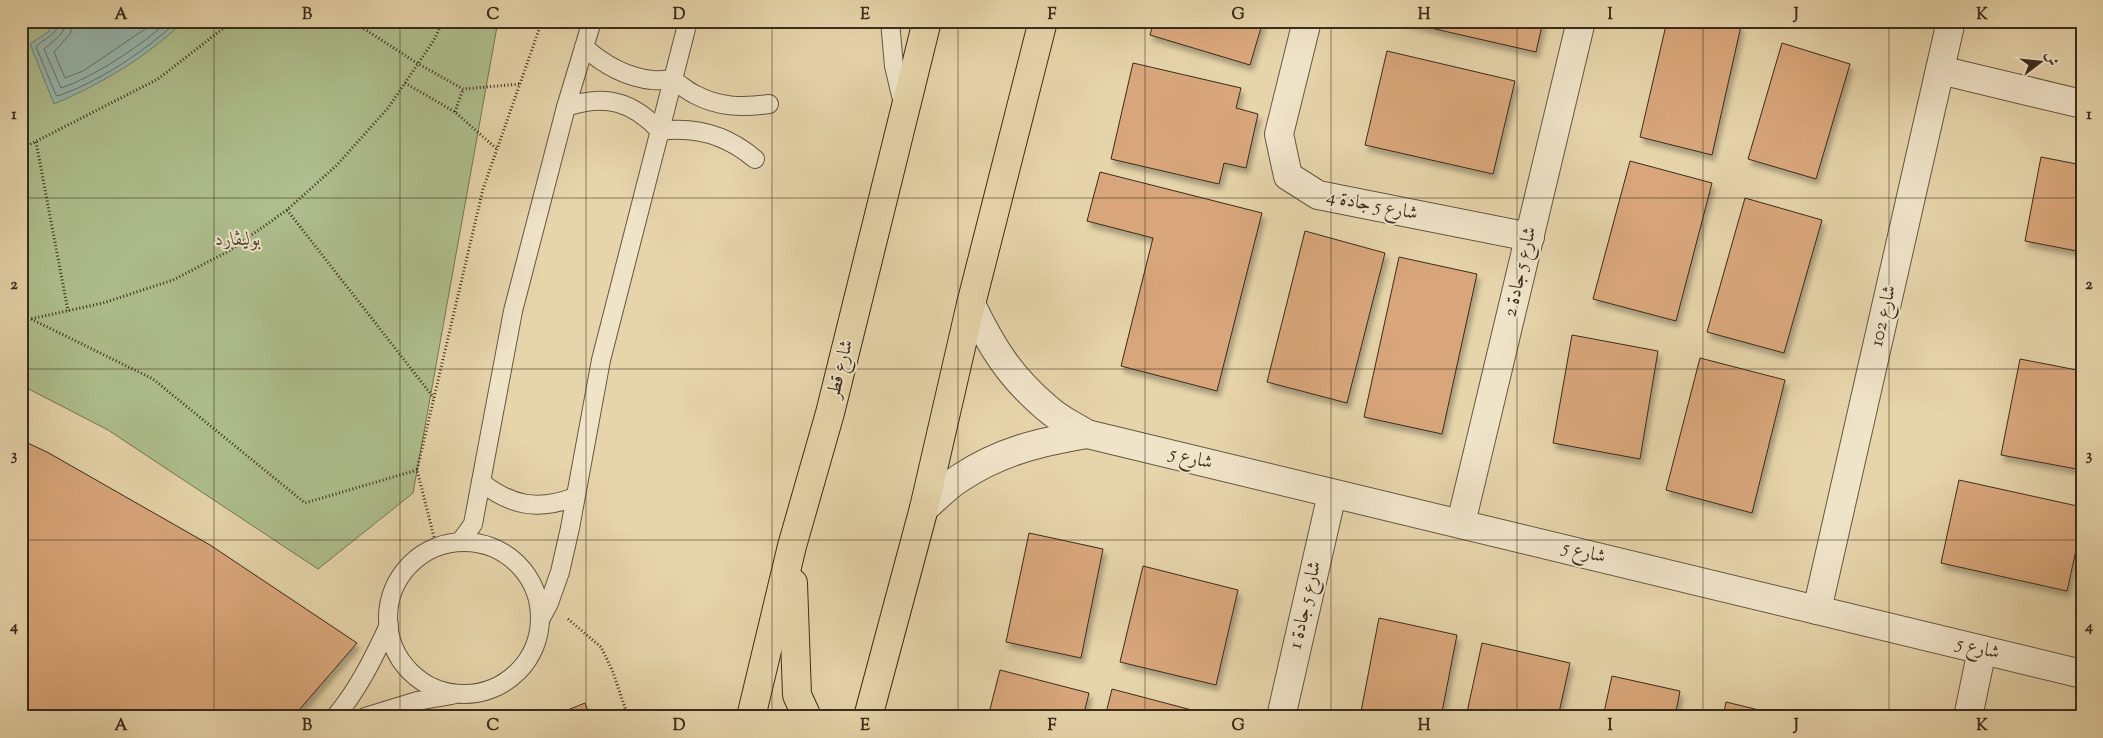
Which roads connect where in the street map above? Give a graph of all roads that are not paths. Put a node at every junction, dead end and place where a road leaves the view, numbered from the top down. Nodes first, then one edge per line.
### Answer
1 (592, 21) edge
2 (688, 21) edge
3 (890, 21) edge
4 (927, 21) edge
5 (1307, 21) edge
6 (1581, 21) edge
7 (1951, 21) edge
8 (1042, 24) edge
9 (584, 47) junction
10 (1940, 70) junction
11 (673, 80) junction
12 (769, 104) dead end
13 (2082, 104) edge
14 (566, 108) junction
15 (905, 111) junction
16 (660, 131) junction
17 (755, 159) dead end
18 (1530, 237) junction
19 (971, 304) junction
20 (1087, 434) junction
21 (481, 482) junction
22 (1332, 494) junction
23 (574, 497) junction
24 (924, 508) junction
25 (1461, 523) junction
26 (460, 542) junction
27 (792, 546) junction
28 (545, 610) junction
29 (1817, 610) junction
30 (388, 625) junction
31 (1982, 650) junction
32 (2082, 674) edge
33 (456, 695) junction
34 (334, 717) edge
35 (365, 717) edge
36 (751, 717) edge
37 (807, 717) edge
38 (868, 717) edge
39 (1280, 717) edge
40 (1968, 717) edge

1 - 9 lane
2 - 11 lane
3 - 15 lane
4 - 15 main road, شارع قطر
5 - 18 street, شارع 5 جادة 4
6 - 18 street, شارع 5 جادة 2
7 - 10 street, شارع 102
8 - 19 main road
9 - 11 lane
9 - 14 lane
10 - 13 street
10 - 29 street, شارع 102
11 - 12 lane
11 - 16 lane
14 - 16 lane
14 - 21 lane
15 - 27 main road, شارع قطر
16 - 17 lane
16 - 23 lane
18 - 25 street, شارع 5 جادة 2
19 - 20 street, شارع 5
19 - 24 main road
20 - 22 street, شارع 5
20 - 24 street, شارع 5
21 - 23 lane
21 - 26 lane
22 - 25 street, شارع 5
22 - 39 street, شارع 5 جادة 1
23 - 28 lane
24 - 38 main road
25 - 29 street, شارع 5
26 - 28 lane
26 - 30 lane
27 - 36 main road, شارع قطر
27 - 37 main road
28 - 33 lane
29 - 31 street, شارع 5
30 - 33 lane
30 - 34 lane
31 - 32 street, شارع 5
31 - 40 street
33 - 35 lane

